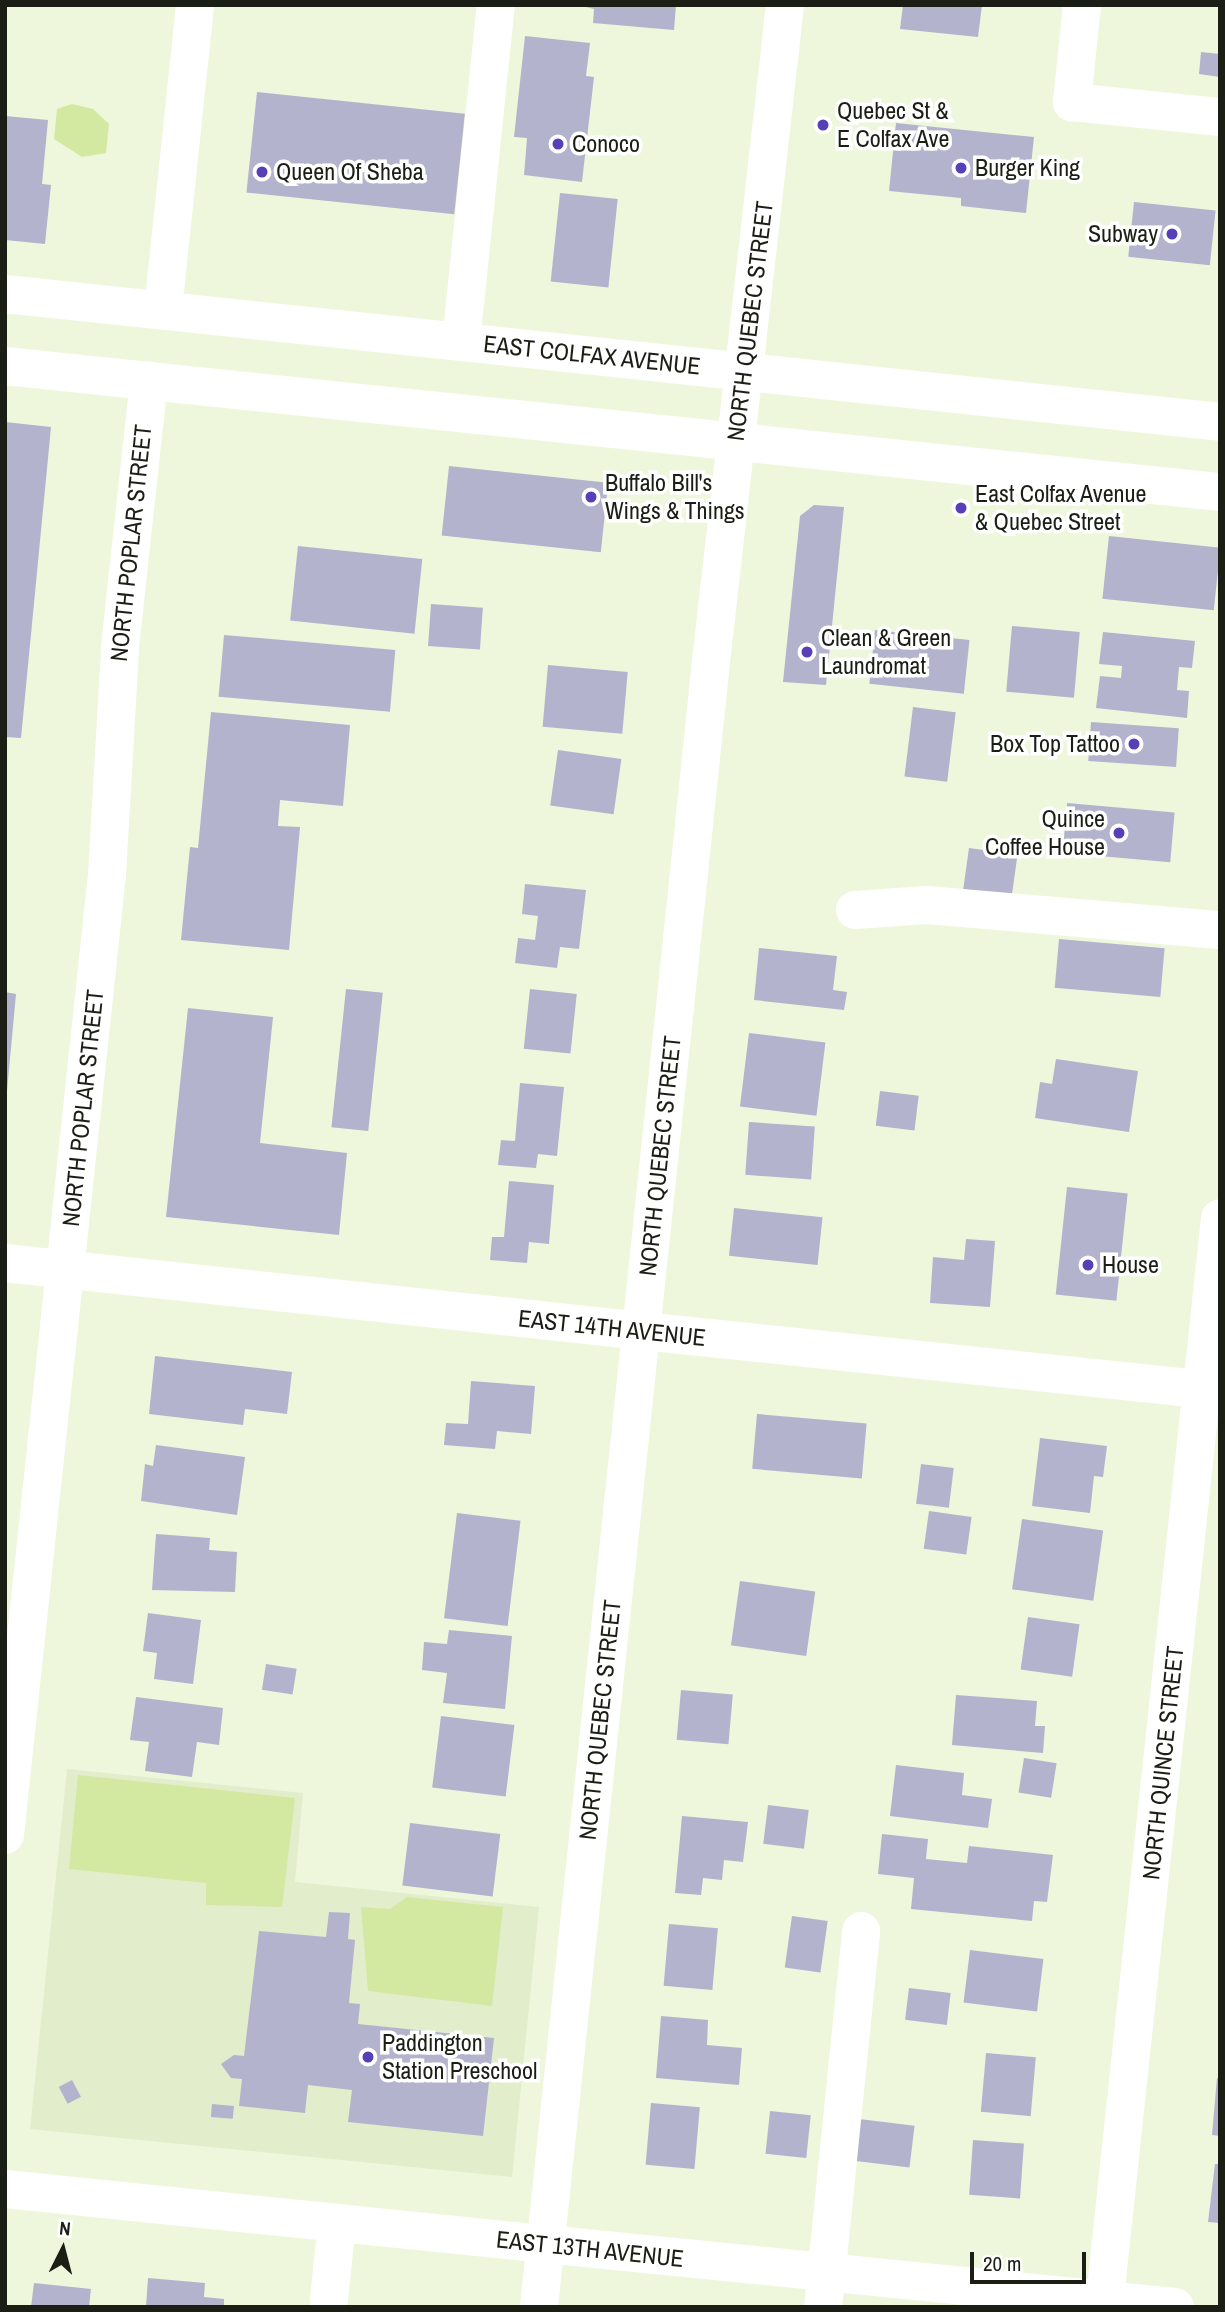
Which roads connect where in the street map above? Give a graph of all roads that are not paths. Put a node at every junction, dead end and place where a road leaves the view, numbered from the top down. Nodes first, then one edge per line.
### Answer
1 (195, 5) edge
2 (496, 5) edge
3 (785, 5) edge
4 (1082, 5) edge
5 (1220, 117) edge
6 (5, 294) edge
7 (163, 310) junction
8 (461, 342) junction
9 (5, 366) edge
10 (745, 371) junction
11 (149, 381) junction
12 (1220, 422) edge
13 (736, 442) junction
14 (1220, 492) edge
15 (855, 910) dead end
16 (1220, 930) edge
17 (1220, 1218) edge
18 (5, 1263) edge
19 (66, 1270) junction
20 (642, 1331) junction
21 (1212, 1390) edge
22 (5, 1835) edge
23 (861, 1931) dead end
24 (5, 2189) edge
25 (337, 2223) junction
26 (545, 2244) junction
27 (825, 2289) edge
28 (329, 2299) dead end
29 (1104, 2303) edge
30 (539, 2307) edge
31 (1175, 2307) edge

1 - 7 main road
2 - 8 main road
3 - 10 main road, NORTH QUEBEC STREET
4 - 5 main road
6 - 7 main road, EAST COLFAX AVENUE
7 - 8 main road, EAST COLFAX AVENUE
8 - 10 main road, EAST COLFAX AVENUE
9 - 11 main road
10 - 12 main road, EAST COLFAX AVENUE
10 - 13 main road, NORTH QUEBEC STREET
11 - 13 main road
11 - 19 main road, NORTH POPLAR STREET
13 - 14 main road
13 - 20 main road, NORTH QUEBEC STREET
15 - 16 main road
17 - 21 main road, NORTH QUINCE STREET
18 - 19 main road, EAST 14TH AVENUE
19 - 20 main road, EAST 14TH AVENUE
19 - 22 main road, NORTH POPLAR STREET
20 - 21 main road, EAST 14TH AVENUE
20 - 26 main road, NORTH QUEBEC STREET
21 - 29 main road, NORTH QUINCE STREET
23 - 27 main road
24 - 25 main road, EAST 13TH AVENUE
25 - 26 main road, EAST 13TH AVENUE
25 - 28 main road
26 - 27 main road, EAST 13TH AVENUE
26 - 30 main road, NORTH QUEBEC STREET
27 - 29 main road, EAST 13TH AVENUE
29 - 31 main road, EAST 13TH AVENUE

